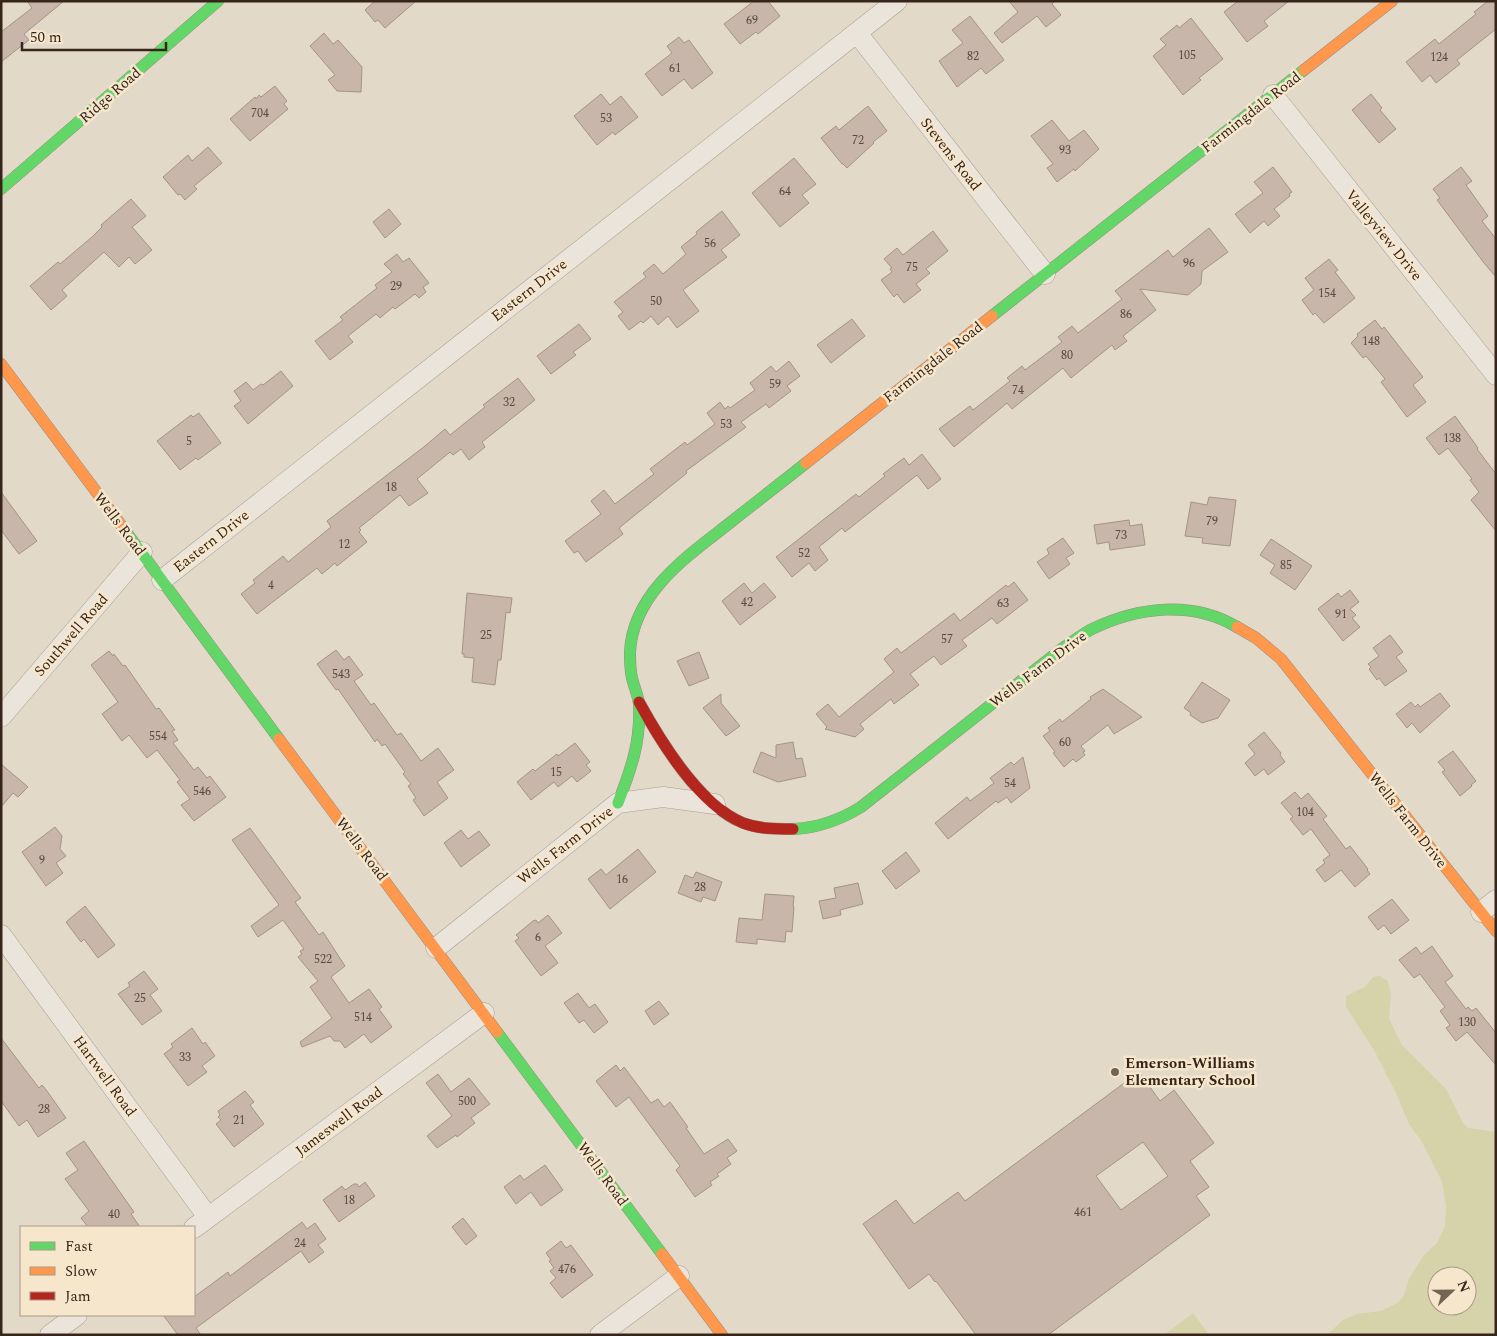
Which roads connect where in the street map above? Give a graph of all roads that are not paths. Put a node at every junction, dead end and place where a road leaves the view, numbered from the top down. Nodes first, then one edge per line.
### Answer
1 (218, 1) edge
2 (898, 1) edge
3 (1392, 1) edge
4 (857, 33) junction
5 (1273, 95) junction
6 (1, 189) edge
7 (1045, 274) junction
8 (1, 364) edge
9 (1496, 375) edge
10 (142, 552) junction
11 (162, 580) junction
12 (639, 702) junction
13 (1, 717) edge
14 (618, 803) junction
15 (715, 804) junction
16 (1488, 906) edge
17 (1496, 931) edge
18 (1, 936) edge
19 (436, 948) junction
20 (484, 1013) junction
21 (201, 1223) edge
22 (679, 1276) junction
23 (76, 1316) edge
24 (50, 1335) edge
25 (600, 1335) edge
26 (722, 1335) edge

1 - 6 street, Ridge Road
2 - 4 street, Eastern Drive
3 - 5 street, Farmingdale Road
4 - 7 street, Stevens Road
4 - 11 street, Eastern Drive
5 - 7 street, Farmingdale Road
5 - 9 street, Valleyview Drive
7 - 12 street, Farmingdale Road
8 - 10 street, Wells Road
10 - 11 street, Wells Road
10 - 13 street, Southwell Road
11 - 19 street, Wells Road
12 - 14 street, Farmingdale Road
12 - 15 street, Wells Farm Drive
14 - 15 street, Wells Farm Drive
14 - 19 street, Wells Farm Drive
15 - 16 street, Wells Farm Drive
16 - 17 street, Wells Farm Drive
18 - 21 street, Hartwell Road
19 - 20 street, Wells Road
20 - 21 street, Jameswell Road
20 - 22 street, Wells Road
22 - 25 street
22 - 26 street, Wells Road
23 - 24 street

